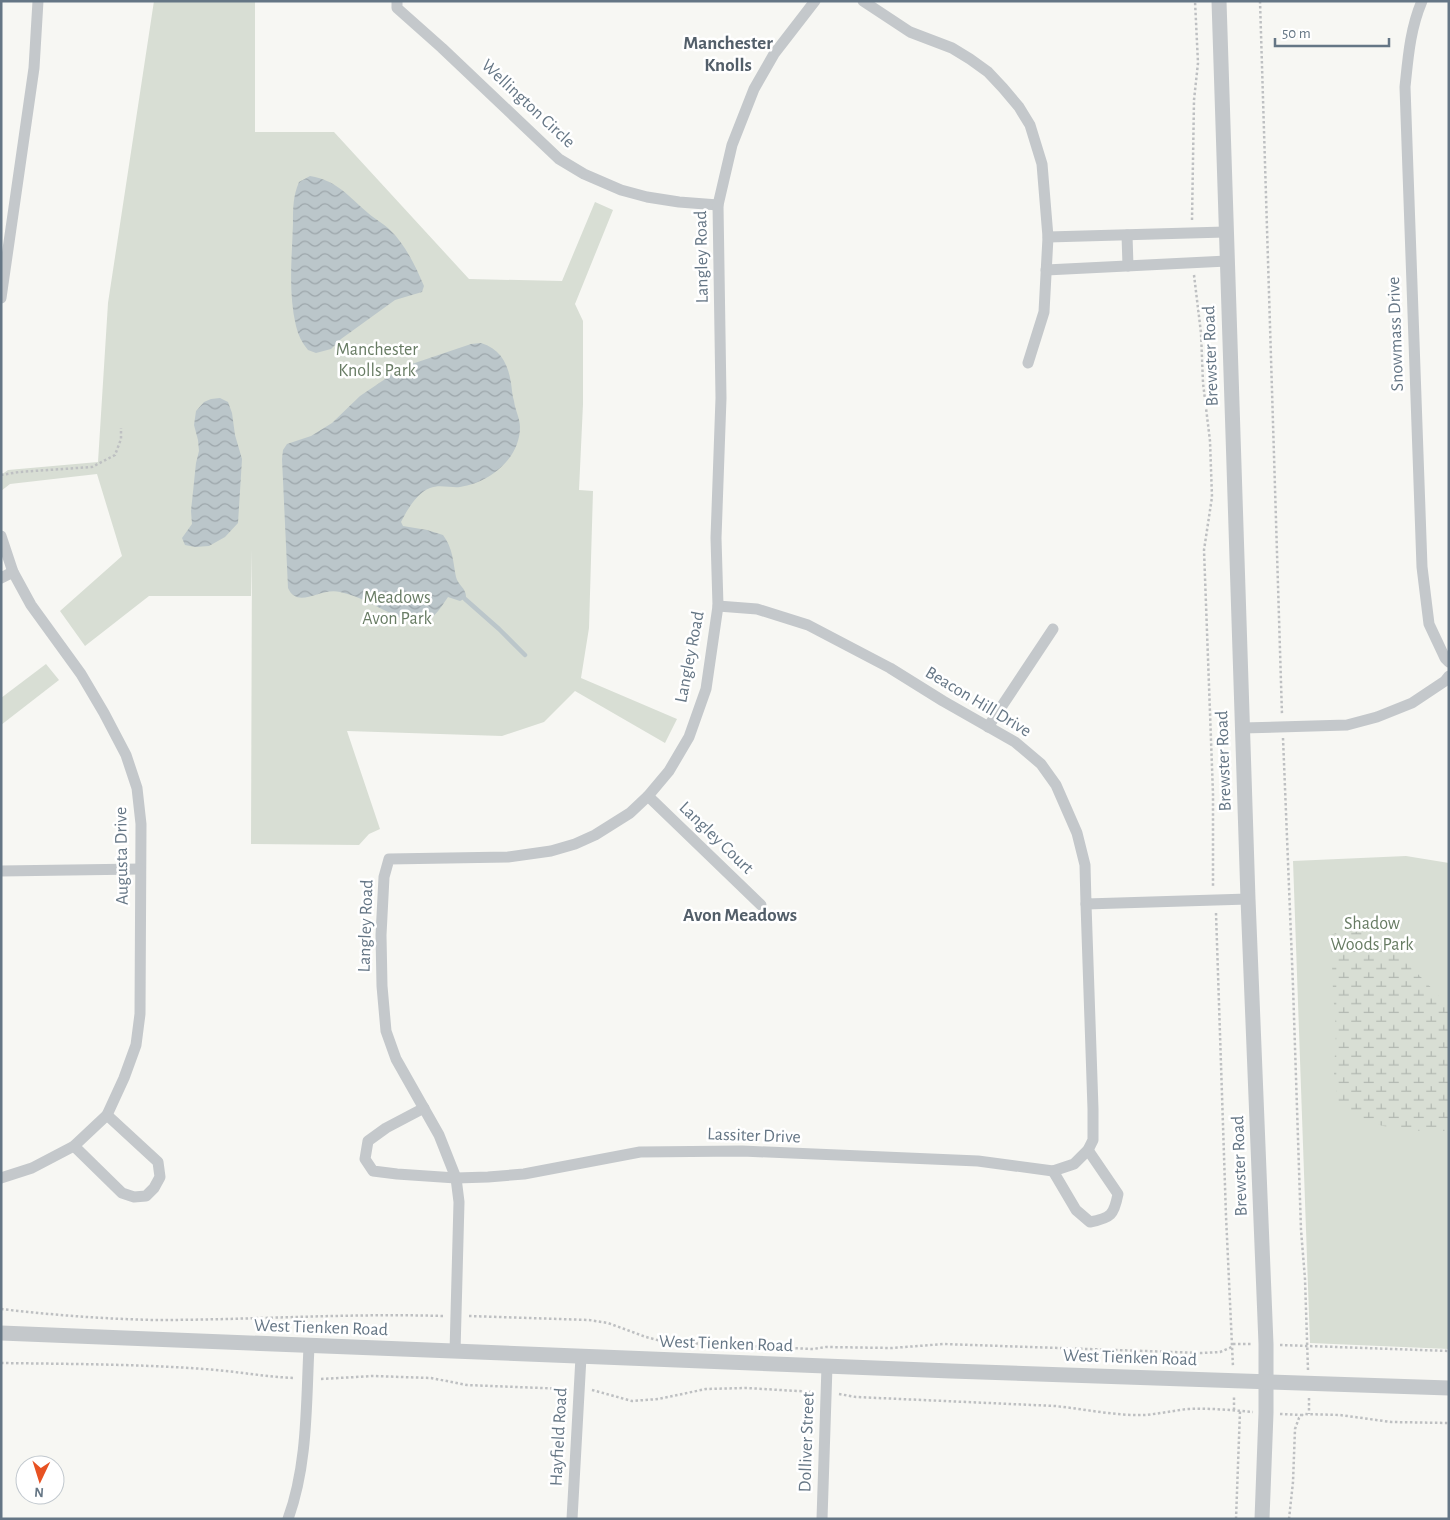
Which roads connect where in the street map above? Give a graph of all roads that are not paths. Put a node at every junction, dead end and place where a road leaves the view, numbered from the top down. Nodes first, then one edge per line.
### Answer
1 (38, 1) edge
2 (397, 1) edge
3 (815, 1) edge
4 (863, 1) edge
5 (1219, 1) edge
6 (1422, 1) edge
7 (718, 206) junction
8 (1226, 232) junction
9 (1127, 235) junction
10 (1048, 237) junction
11 (1227, 261) junction
12 (1128, 266) junction
13 (1046, 270) junction
14 (1, 297) edge
15 (1028, 363) dead end
16 (1, 536) edge
17 (13, 572) junction
18 (1, 578) edge
19 (718, 606) junction
20 (1053, 628) dead end
21 (1449, 662) edge
22 (1449, 676) edge
23 (988, 727) junction
24 (1242, 728) junction
25 (648, 796) junction
26 (140, 869) junction
27 (1, 871) edge
28 (1248, 899) junction
29 (1086, 904) junction
30 (761, 905) dead end
31 (424, 1108) junction
32 (107, 1115) junction
33 (74, 1146) junction
34 (1088, 1150) junction
35 (1053, 1171) junction
36 (1, 1178) edge
37 (456, 1178) junction
38 (1, 1333) edge
39 (309, 1347) junction
40 (455, 1352) junction
41 (581, 1357) junction
42 (828, 1366) junction
43 (1266, 1380) junction
44 (1449, 1388) edge
45 (288, 1519) edge
46 (572, 1519) edge
47 (822, 1519) edge
48 (1262, 1519) edge

1 - 14 street
2 - 7 street, Wellington Circle
3 - 7 street, Langley Road
4 - 10 street
5 - 8 street, Brewster Road
6 - 21 street, Snowmass Drive
7 - 19 street, Langley Road
8 - 9 street
8 - 11 street, Brewster Road
9 - 10 street
9 - 12 street
10 - 13 street
11 - 12 street
11 - 24 street, Brewster Road
12 - 13 street
13 - 15 street
16 - 17 street, Augusta Drive
17 - 18 street
17 - 26 street, Augusta Drive
19 - 23 street, Beacon Hill Drive
19 - 25 street, Langley Road
20 - 23 street
22 - 24 street
23 - 29 street, Beacon Hill Drive
24 - 28 street, Brewster Road
25 - 30 street, Langley Court
25 - 31 street, Langley Road
26 - 27 street
26 - 32 street, Augusta Drive
28 - 29 street
28 - 43 street, Brewster Road
29 - 34 street
31 - 37 street, Langley Road
31 - 37 street
32 - 33 street, Augusta Drive
32 - 33 street
33 - 36 street, Augusta Drive
34 - 35 street, Lassiter Drive
34 - 35 street
35 - 37 street, Lassiter Drive
37 - 40 street, Langley Road
38 - 39 street, West Tienken Road
39 - 40 street, West Tienken Road
39 - 45 street
40 - 41 street, West Tienken Road
41 - 42 street, West Tienken Road
41 - 46 street, Hayfield Road
42 - 43 street, West Tienken Road
42 - 47 street, Dolliver Street
43 - 44 street, West Tienken Road
43 - 48 street, Brewster Road

